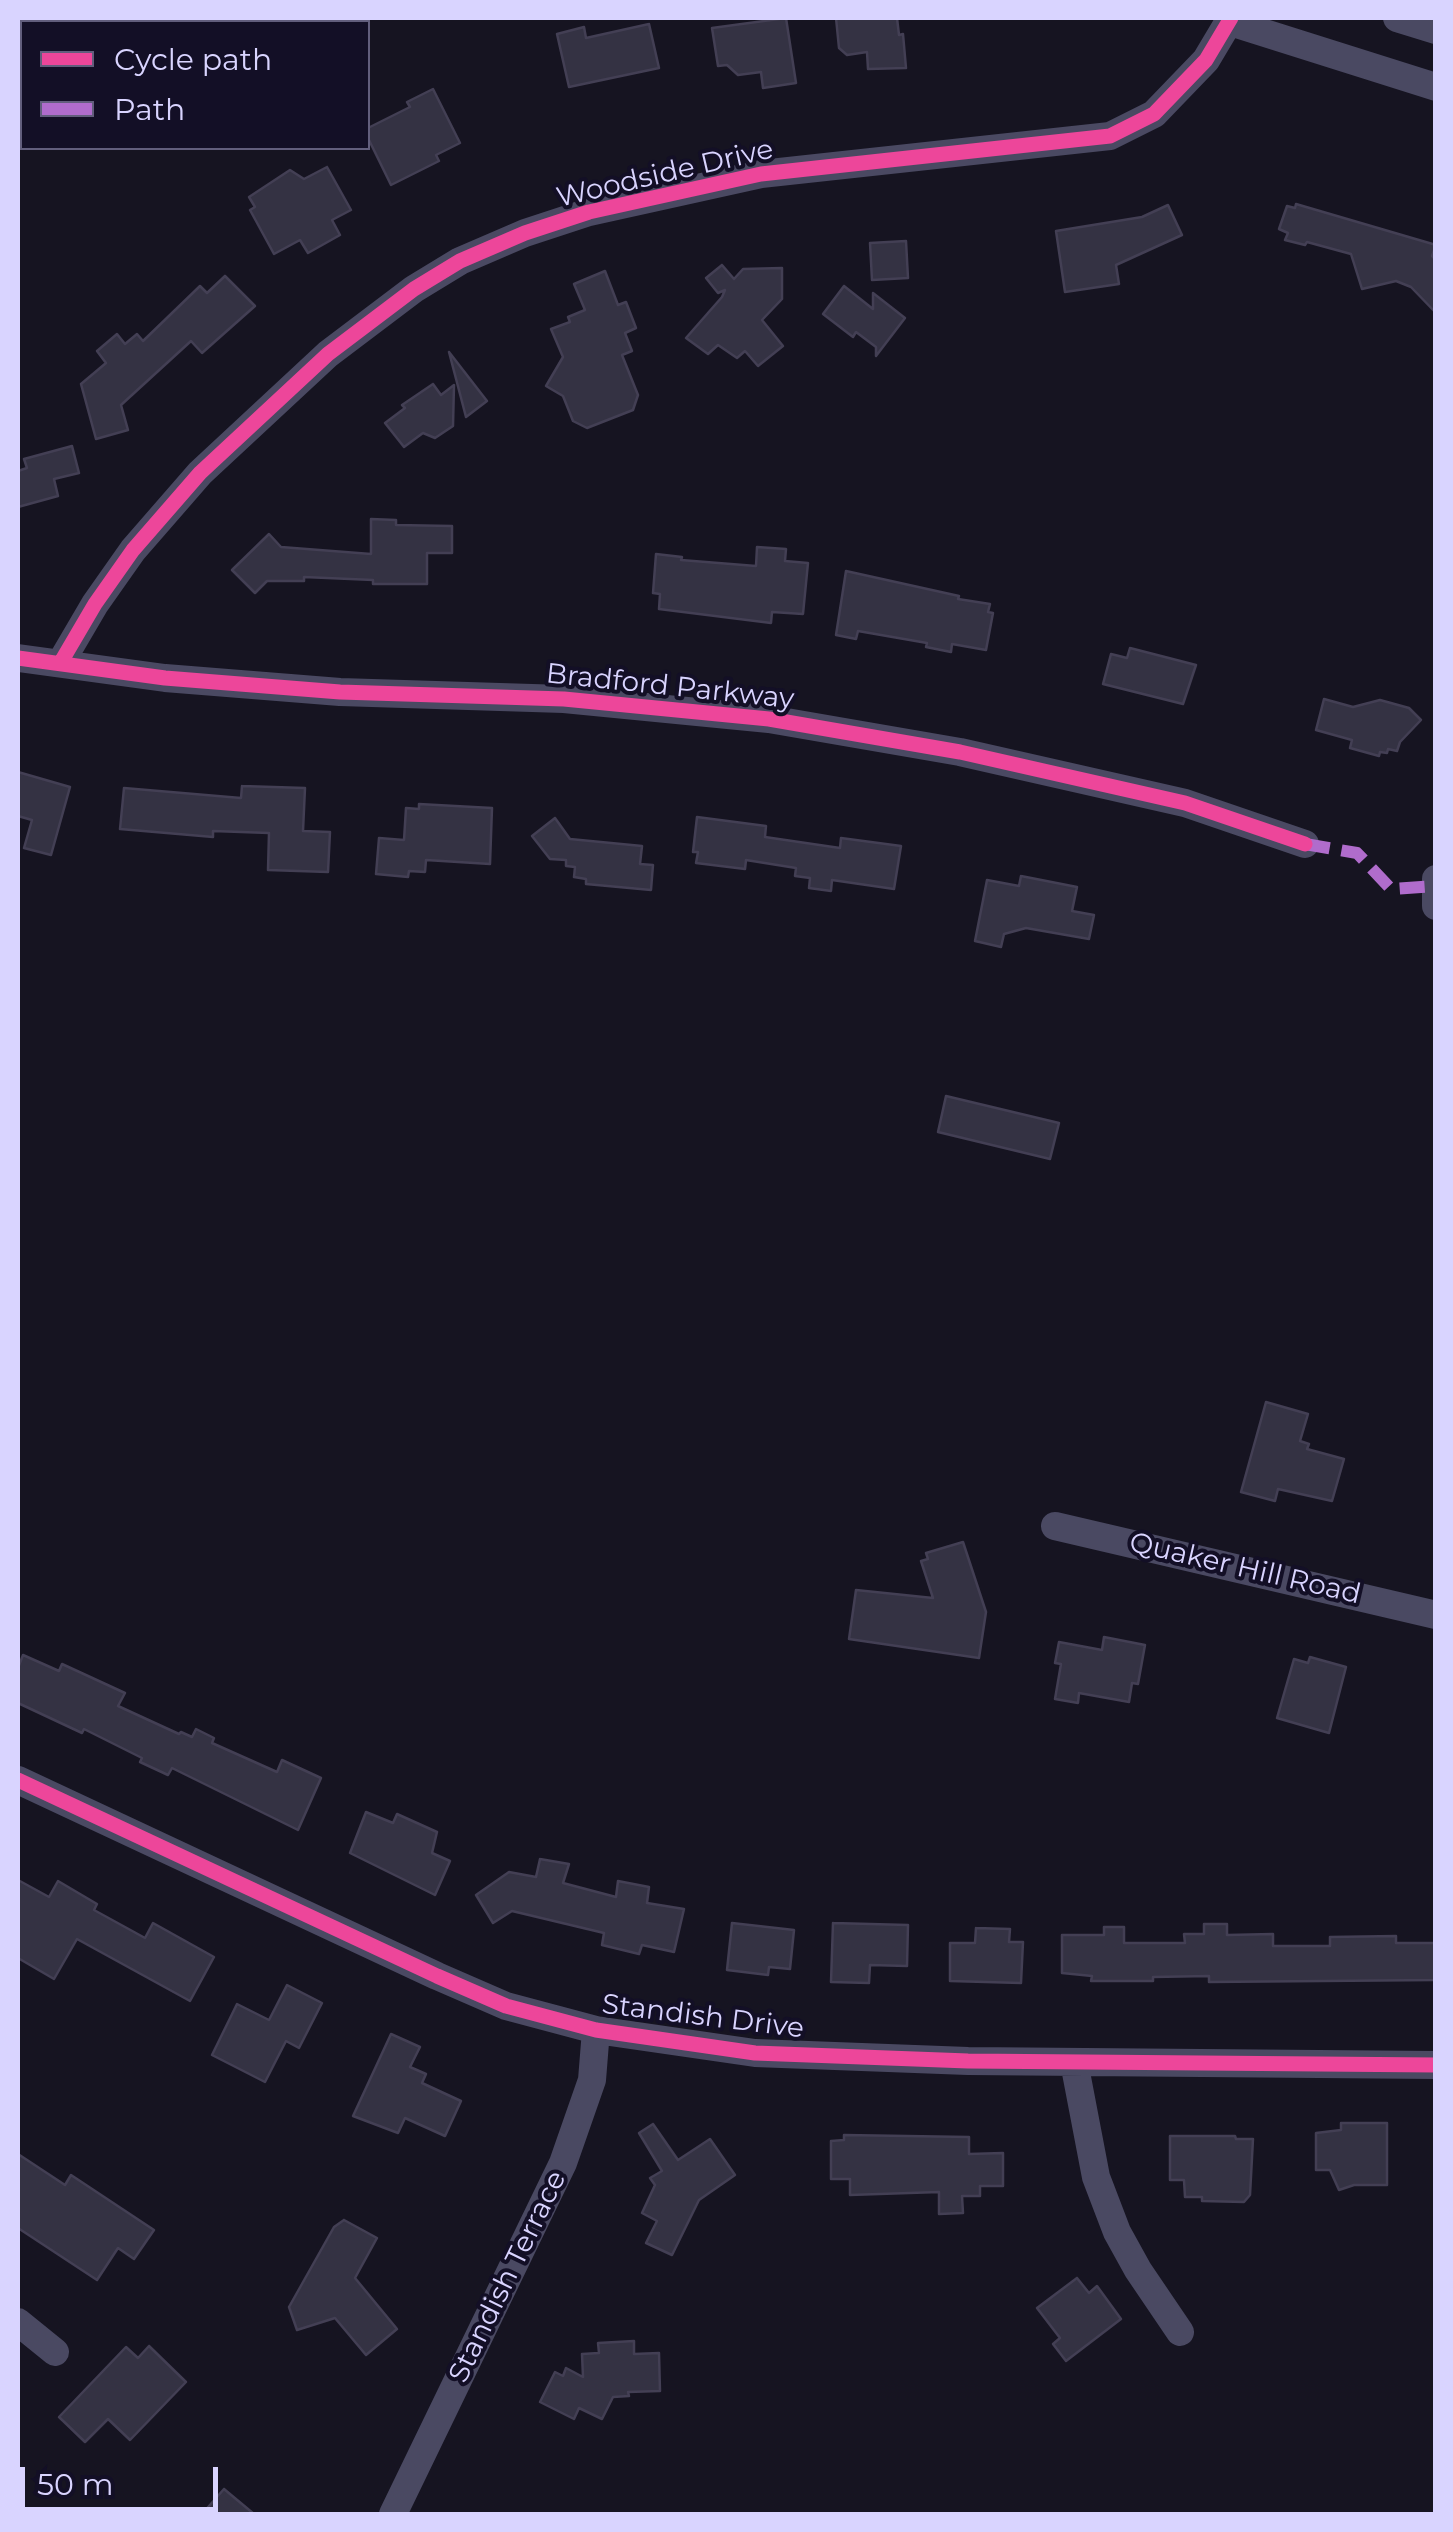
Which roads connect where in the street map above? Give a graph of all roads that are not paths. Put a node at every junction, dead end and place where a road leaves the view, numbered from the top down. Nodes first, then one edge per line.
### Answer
1 (1397, 18) edge
2 (1231, 20) edge
3 (1436, 30) edge
4 (1436, 86) edge
5 (18, 658) edge
6 (61, 662) junction
7 (1305, 844) dead end
8 (1436, 879) edge
9 (1436, 906) edge
10 (1055, 1526) dead end
11 (1436, 1614) edge
12 (18, 1780) edge
13 (596, 2030) junction
14 (1074, 2062) junction
15 (1436, 2065) edge
16 (18, 2322) edge
17 (1180, 2332) dead end
18 (56, 2352) dead end
19 (392, 2514) edge

1 - 3 street
2 - 4 street
2 - 6 street, Woodside Drive
5 - 6 street, Bradford Parkway
6 - 7 street, Bradford Parkway
8 - 9 street
10 - 11 street, Quaker Hill Road
12 - 13 street, Standish Drive
13 - 14 street, Standish Drive
13 - 19 street, Standish Terrace
14 - 15 street, Standish Drive
14 - 17 street
16 - 18 street

